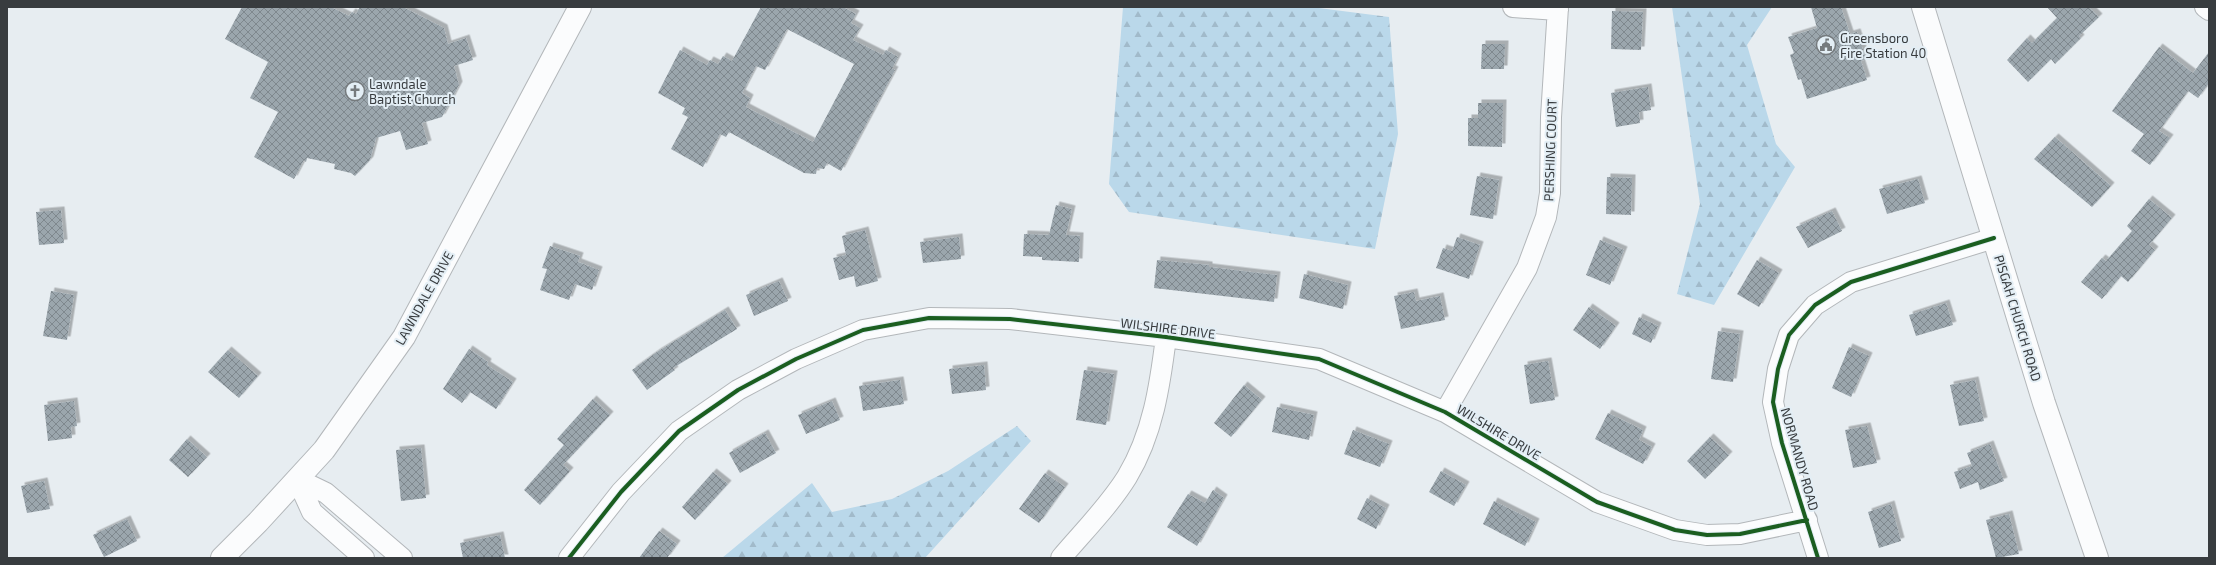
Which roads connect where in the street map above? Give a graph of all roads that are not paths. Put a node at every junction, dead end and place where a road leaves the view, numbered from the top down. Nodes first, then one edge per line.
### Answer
1 (580, 7) edge
2 (1513, 7) edge
3 (2205, 7) edge
4 (1558, 8) edge
5 (1928, 9) edge
6 (2209, 10) edge
7 (1994, 238) junction
8 (1166, 337) junction
9 (1445, 412) junction
10 (297, 479) junction
11 (1807, 520) junction
12 (222, 558) edge
13 (364, 558) edge
14 (402, 558) edge
15 (569, 558) edge
16 (1061, 558) edge
17 (1818, 558) edge
18 (2097, 558) edge

1 - 10 main road, LAWNDALE DRIVE
2 - 4 street
3 - 6 street
4 - 9 street, PERSHING COURT
5 - 7 main road, PISGAH CHURCH ROAD
7 - 11 street, NORMANDY ROAD
7 - 18 main road, PISGAH CHURCH ROAD
8 - 9 street, WILSHIRE DRIVE
8 - 15 street, WILSHIRE DRIVE
8 - 16 street
9 - 11 street, WILSHIRE DRIVE
10 - 12 main road, LAWNDALE DRIVE
10 - 13 street
10 - 14 street
11 - 17 street, NORMANDY ROAD

